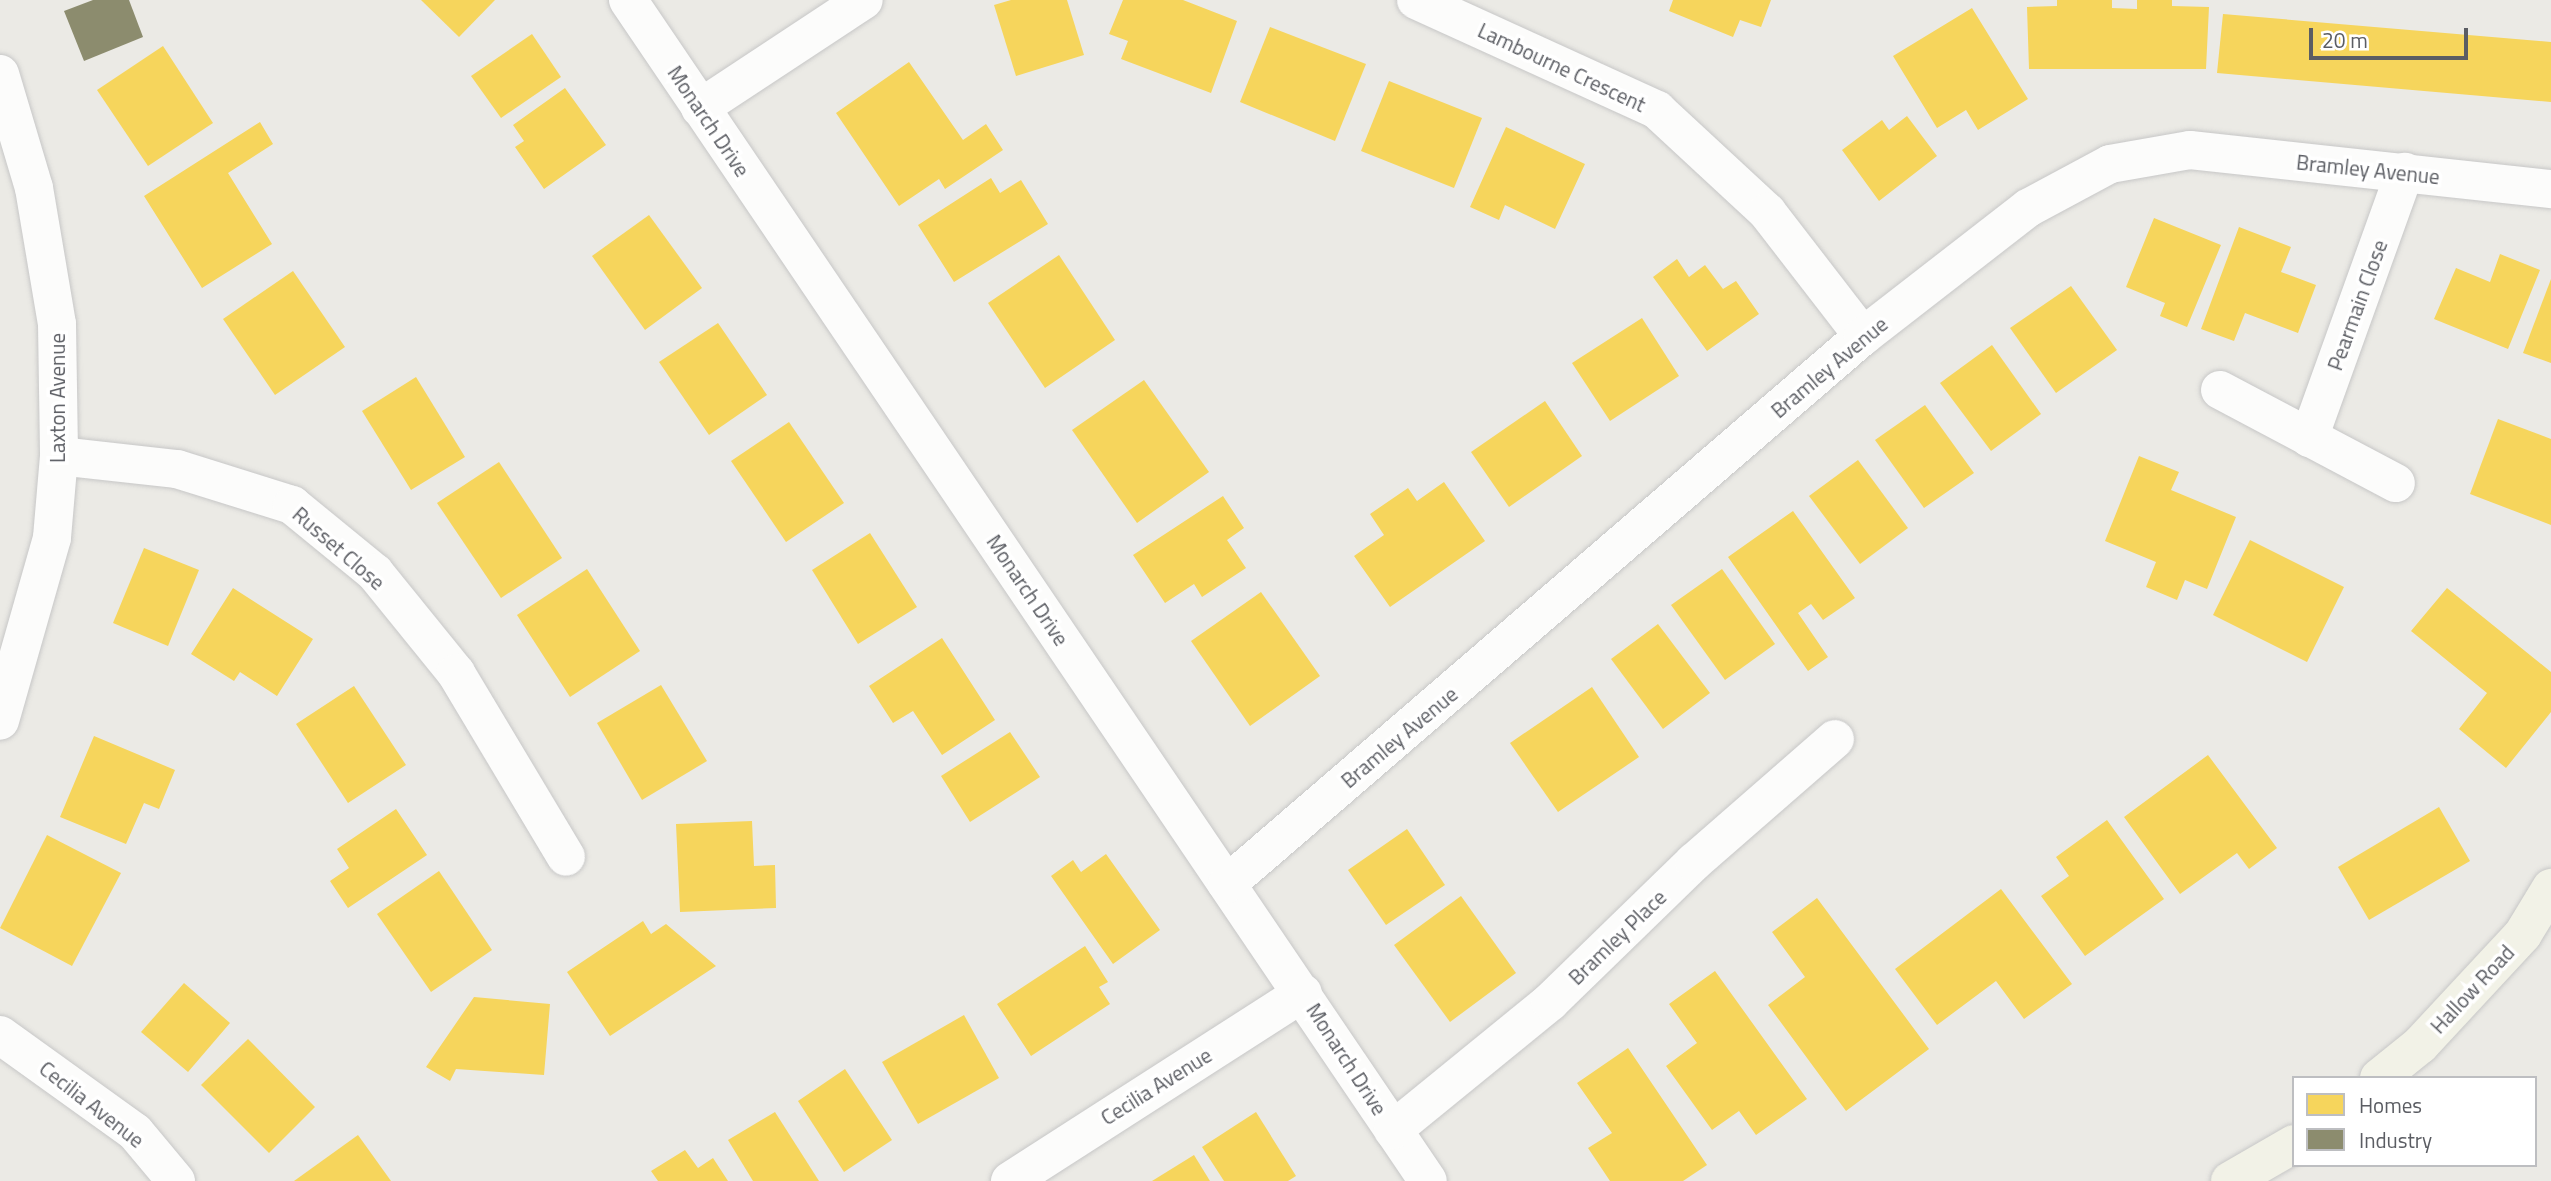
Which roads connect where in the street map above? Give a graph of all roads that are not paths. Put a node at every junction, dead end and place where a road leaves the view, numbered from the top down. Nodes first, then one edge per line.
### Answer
1 (628, 0) edge
2 (864, 0) edge
3 (1416, 0) edge
4 (0, 75) edge
5 (700, 108) junction
6 (2405, 172) junction
7 (2551, 189) edge
8 (1863, 337) junction
9 (2220, 390) dead end
10 (2309, 438) junction
11 (59, 456) junction
12 (2396, 483) dead end
13 (0, 719) edge
14 (1835, 739) dead end
15 (566, 857) dead end
16 (1227, 884) junction
17 (2551, 888) edge
18 (1303, 993) junction
19 (0, 1035) edge
20 (2381, 1076) edge
21 (1393, 1130) junction
22 (2292, 1145) edge
23 (176, 1181) edge
24 (1010, 1181) edge
25 (1428, 1181) edge
26 (2230, 1181) edge

1 - 5 street, Monarch Drive
2 - 5 street
3 - 8 street, Lambourne Crescent
4 - 11 street, Laxton Avenue
5 - 16 street, Monarch Drive
6 - 7 street, Bramley Avenue
6 - 8 street, Bramley Avenue
6 - 10 street, Pearmain Close
8 - 16 street, Bramley Avenue
9 - 10 street
10 - 12 street
11 - 13 street, Laxton Avenue
11 - 15 street, Russet Close
14 - 21 street, Bramley Place
16 - 18 street, Monarch Drive
17 - 20 main road, Hallow Road
18 - 21 street, Monarch Drive
18 - 24 street, Cecilia Avenue
19 - 23 street, Cecilia Avenue
21 - 25 street, Monarch Drive
22 - 26 main road

